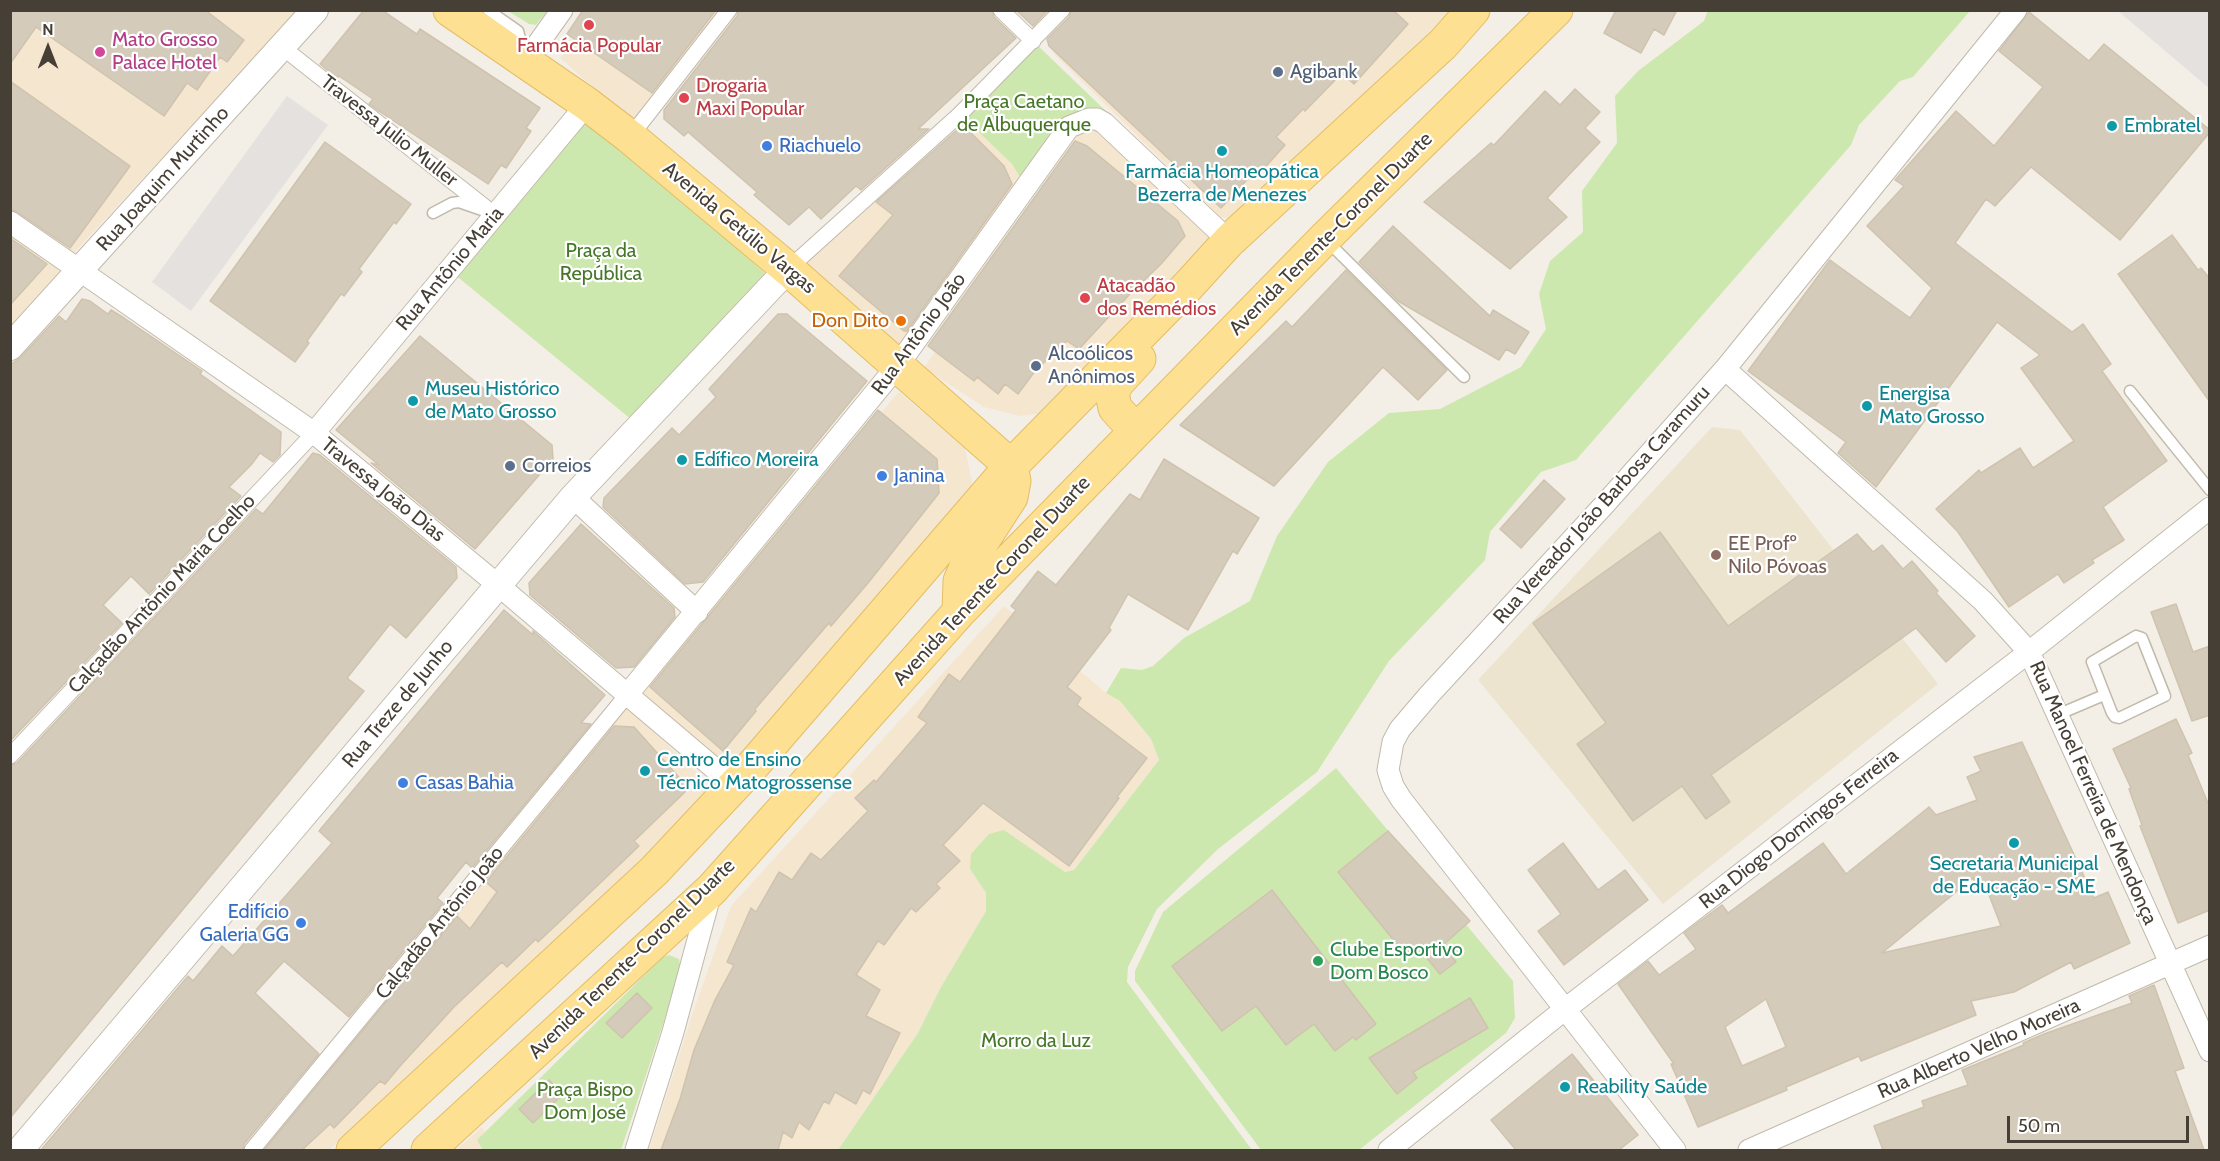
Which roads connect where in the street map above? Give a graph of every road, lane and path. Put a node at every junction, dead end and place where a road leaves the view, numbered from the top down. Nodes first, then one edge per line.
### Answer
1 (315, 10) edge
2 (450, 10) edge
3 (488, 10) edge
4 (562, 10) edge
5 (729, 10) edge
6 (1001, 10) edge
7 (1062, 10) edge
8 (1473, 10) edge
9 (1556, 10) edge
10 (2016, 10) edge
11 (1033, 41) junction
12 (282, 47) junction
13 (525, 62) junction
14 (587, 104) junction
15 (630, 137) junction
16 (433, 213) dead end
17 (495, 215) junction
18 (10, 222) edge
19 (1325, 238) junction
20 (1229, 241) junction
21 (788, 269) junction
22 (80, 271) junction
23 (1189, 285) junction
24 (10, 346) edge
25 (898, 365) junction
26 (1725, 369) junction
27 (1464, 377) dead end
28 (2130, 391) dead end
29 (1136, 431) junction
30 (314, 433) junction
31 (1011, 466) junction
32 (2210, 490) edge
33 (573, 497) junction
34 (2210, 508) edge
35 (498, 585) junction
36 (697, 612) junction
37 (959, 612) junction
38 (2029, 652) junction
39 (627, 694) junction
40 (2104, 695) junction
41 (2057, 715) junction
42 (10, 756) edge
43 (734, 785) junction
44 (712, 889) junction
45 (2210, 946) edge
46 (2170, 964) junction
47 (1564, 1010) junction
48 (2210, 1051) edge
49 (20, 1150) edge
50 (252, 1150) edge
51 (353, 1150) edge
52 (428, 1150) edge
53 (636, 1150) edge
54 (1389, 1150) edge
55 (1675, 1150) edge
56 (1749, 1150) edge

1 - 12 street, Rua Joaquim Murtinho
2 - 13 main road, Avenida Getúlio Vargas
3 - 13 lane
4 - 13 street
5 - 15 street
6 - 11 street
7 - 11 street
8 - 20 main road
9 - 19 main road, Avenida Tenente-Coronel Duarte
10 - 26 street, Rua Vereador João Barbosa Caramuru
11 - 21 street
12 - 17 street, Travessa Julio Muller
12 - 22 street, Rua Joaquim Murtinho
13 - 14 main road, Avenida Getúlio Vargas
14 - 15 main road, Avenida Getúlio Vargas
14 - 17 street, Rua Antônio Maria
15 - 21 main road, Avenida Getúlio Vargas
16 - 17 lane
17 - 30 street, Rua Antônio Maria
18 - 22 street, Travessa João Dias
19 - 27 lane
19 - 29 main road, Avenida Tenente-Coronel Duarte
20 - 23 main road
20 - 25 street, Rua Antônio João
21 - 25 main road, Avenida Getúlio Vargas
21 - 33 street, Rua Treze de Junho
22 - 24 street, Rua Joaquim Murtinho
22 - 30 street, Travessa João Dias
23 - 29 main road
23 - 31 main road
25 - 31 main road, Avenida Getúlio Vargas
25 - 36 street, Rua Antônio João
26 - 38 street, Rua Manoel Ferreira de Mendonça
26 - 47 street, Rua Vereador João Barbosa Caramuru
28 - 32 lane
29 - 37 main road, Avenida Tenente-Coronel Duarte
30 - 35 street, Travessa João Dias
30 - 42 street, Calçadão Antônio Maria Coelho
31 - 37 main road
31 - 43 main road
33 - 35 street, Rua Treze de Junho
33 - 36 street
34 - 38 street, Rua Diogo Domingos Ferreira
35 - 39 street, Travessa João Dias
35 - 49 street, Rua Treze de Junho
36 - 39 street, Rua Antônio João
37 - 44 main road, Avenida Tenente-Coronel Duarte
38 - 41 street, Rua Manoel Ferreira de Mendonça
38 - 47 street, Rua Diogo Domingos Ferreira
39 - 43 street, Travessa João Dias
39 - 50 street, Calçadão Antônio João
40 - 40 lane
40 - 41 lane
41 - 46 street, Rua Manoel Ferreira de Mendonça
43 - 51 main road
44 - 52 main road, Avenida Tenente-Coronel Duarte
44 - 53 street
45 - 46 street, Rua Alberto Velho Moreira
46 - 48 street, Rua Manoel Ferreira de Mendonça
46 - 56 street, Rua Alberto Velho Moreira
47 - 54 street, Rua Diogo Domingos Ferreira
47 - 55 street, Rua Vereador João Barbosa Caramuru

